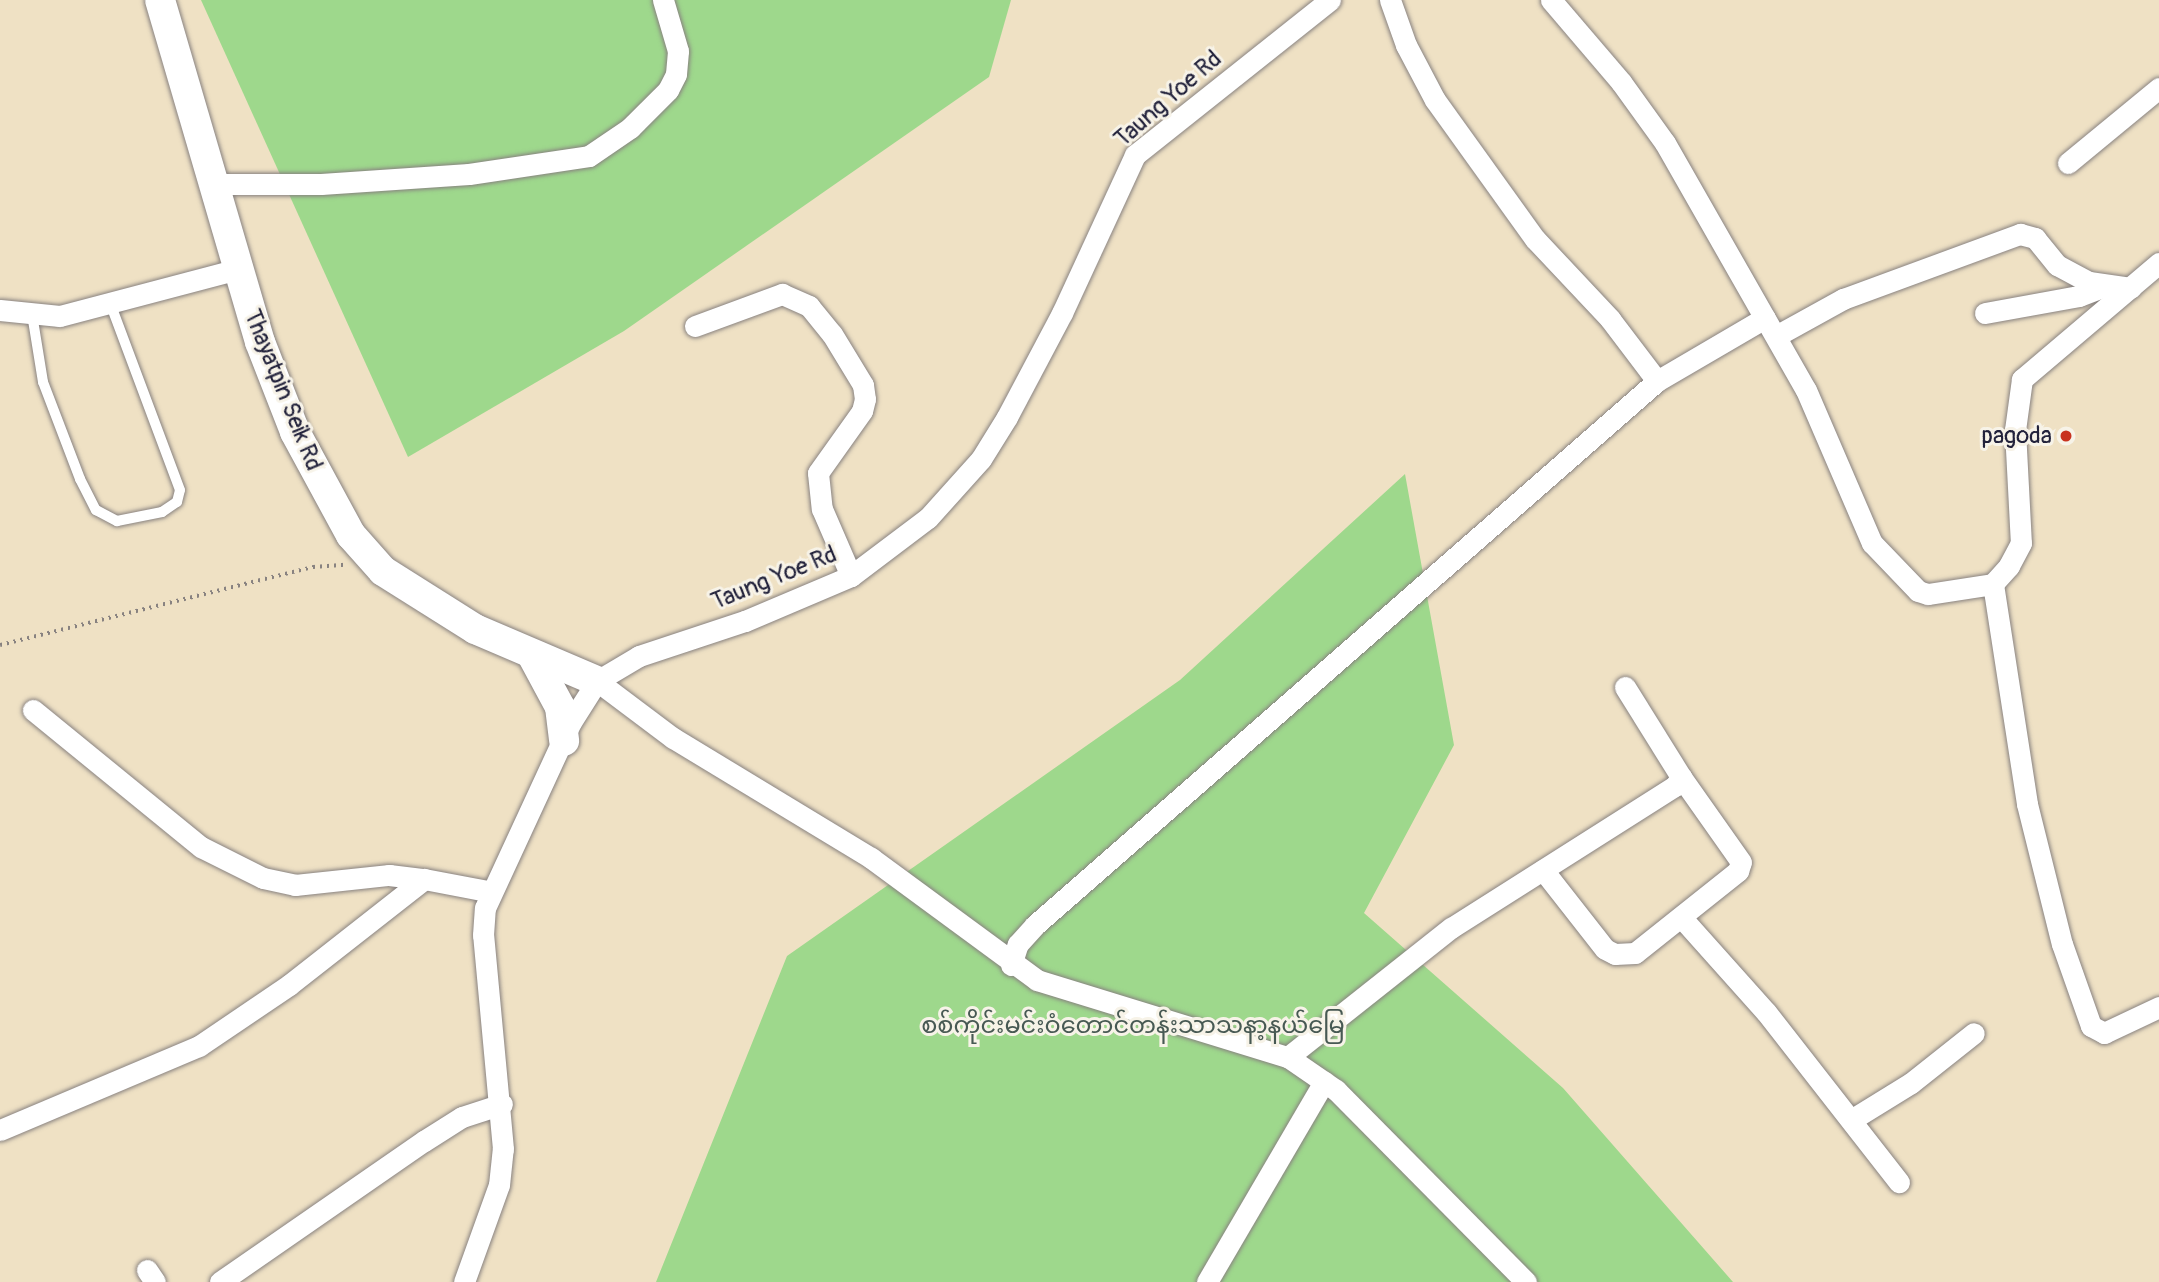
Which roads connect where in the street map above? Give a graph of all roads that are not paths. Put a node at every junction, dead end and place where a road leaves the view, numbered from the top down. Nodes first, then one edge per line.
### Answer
1 (160, 0) edge
2 (663, 0) edge
3 (1330, 0) edge
4 (1390, 0) edge
5 (1551, 0) edge
6 (2159, 88) edge
7 (2068, 163) dead end
8 (217, 184) junction
9 (2159, 263) edge
10 (238, 269) junction
11 (2109, 285) junction
12 (2131, 288) junction
13 (111, 305) junction
14 (0, 310) edge
15 (1985, 313) dead end
16 (32, 314) junction
17 (695, 326) dead end
18 (1770, 327) junction
19 (1657, 381) junction
20 (851, 576) junction
21 (1993, 584) junction
22 (532, 655) junction
23 (597, 681) junction
24 (1625, 687) dead end
25 (33, 710) dead end
26 (564, 741) junction
27 (1681, 778) junction
28 (1544, 870) junction
29 (424, 879) junction
30 (492, 892) junction
31 (1681, 917) junction
32 (1011, 965) junction
33 (2159, 1007) edge
34 (1974, 1033) dead end
35 (1288, 1057) junction
36 (1324, 1082) junction
37 (502, 1104) junction
38 (1851, 1120) junction
39 (0, 1130) edge
40 (1899, 1182) dead end
41 (1520, 1280) edge
42 (220, 1282) edge
43 (464, 1282) edge
44 (1207, 1282) edge

1 - 8 street, Thayatpin Seik Rd
2 - 8 street
3 - 20 street, Taung Yoe Rd
4 - 19 street
5 - 18 street
6 - 7 street
8 - 10 street, Thayatpin Seik Rd
9 - 12 street
10 - 13 street
10 - 22 street, Thayatpin Seik Rd
11 - 12 street
11 - 15 street
11 - 18 street
12 - 21 street
13 - 16 street
13 - 16 lane
14 - 16 street
17 - 20 street
18 - 19 street
18 - 21 street
19 - 32 street
20 - 23 street, Taung Yoe Rd
21 - 33 street
22 - 23 street, Thayatpin Seik Rd
22 - 26 street
23 - 26 street
23 - 32 street
24 - 27 street
25 - 29 street
26 - 30 street
27 - 28 street
27 - 31 street
28 - 31 street
28 - 35 street
29 - 30 street
29 - 39 street
30 - 37 street
31 - 38 street
32 - 35 street
34 - 38 street
35 - 36 street
36 - 41 street
36 - 44 street
37 - 42 street
37 - 43 street
38 - 40 street

